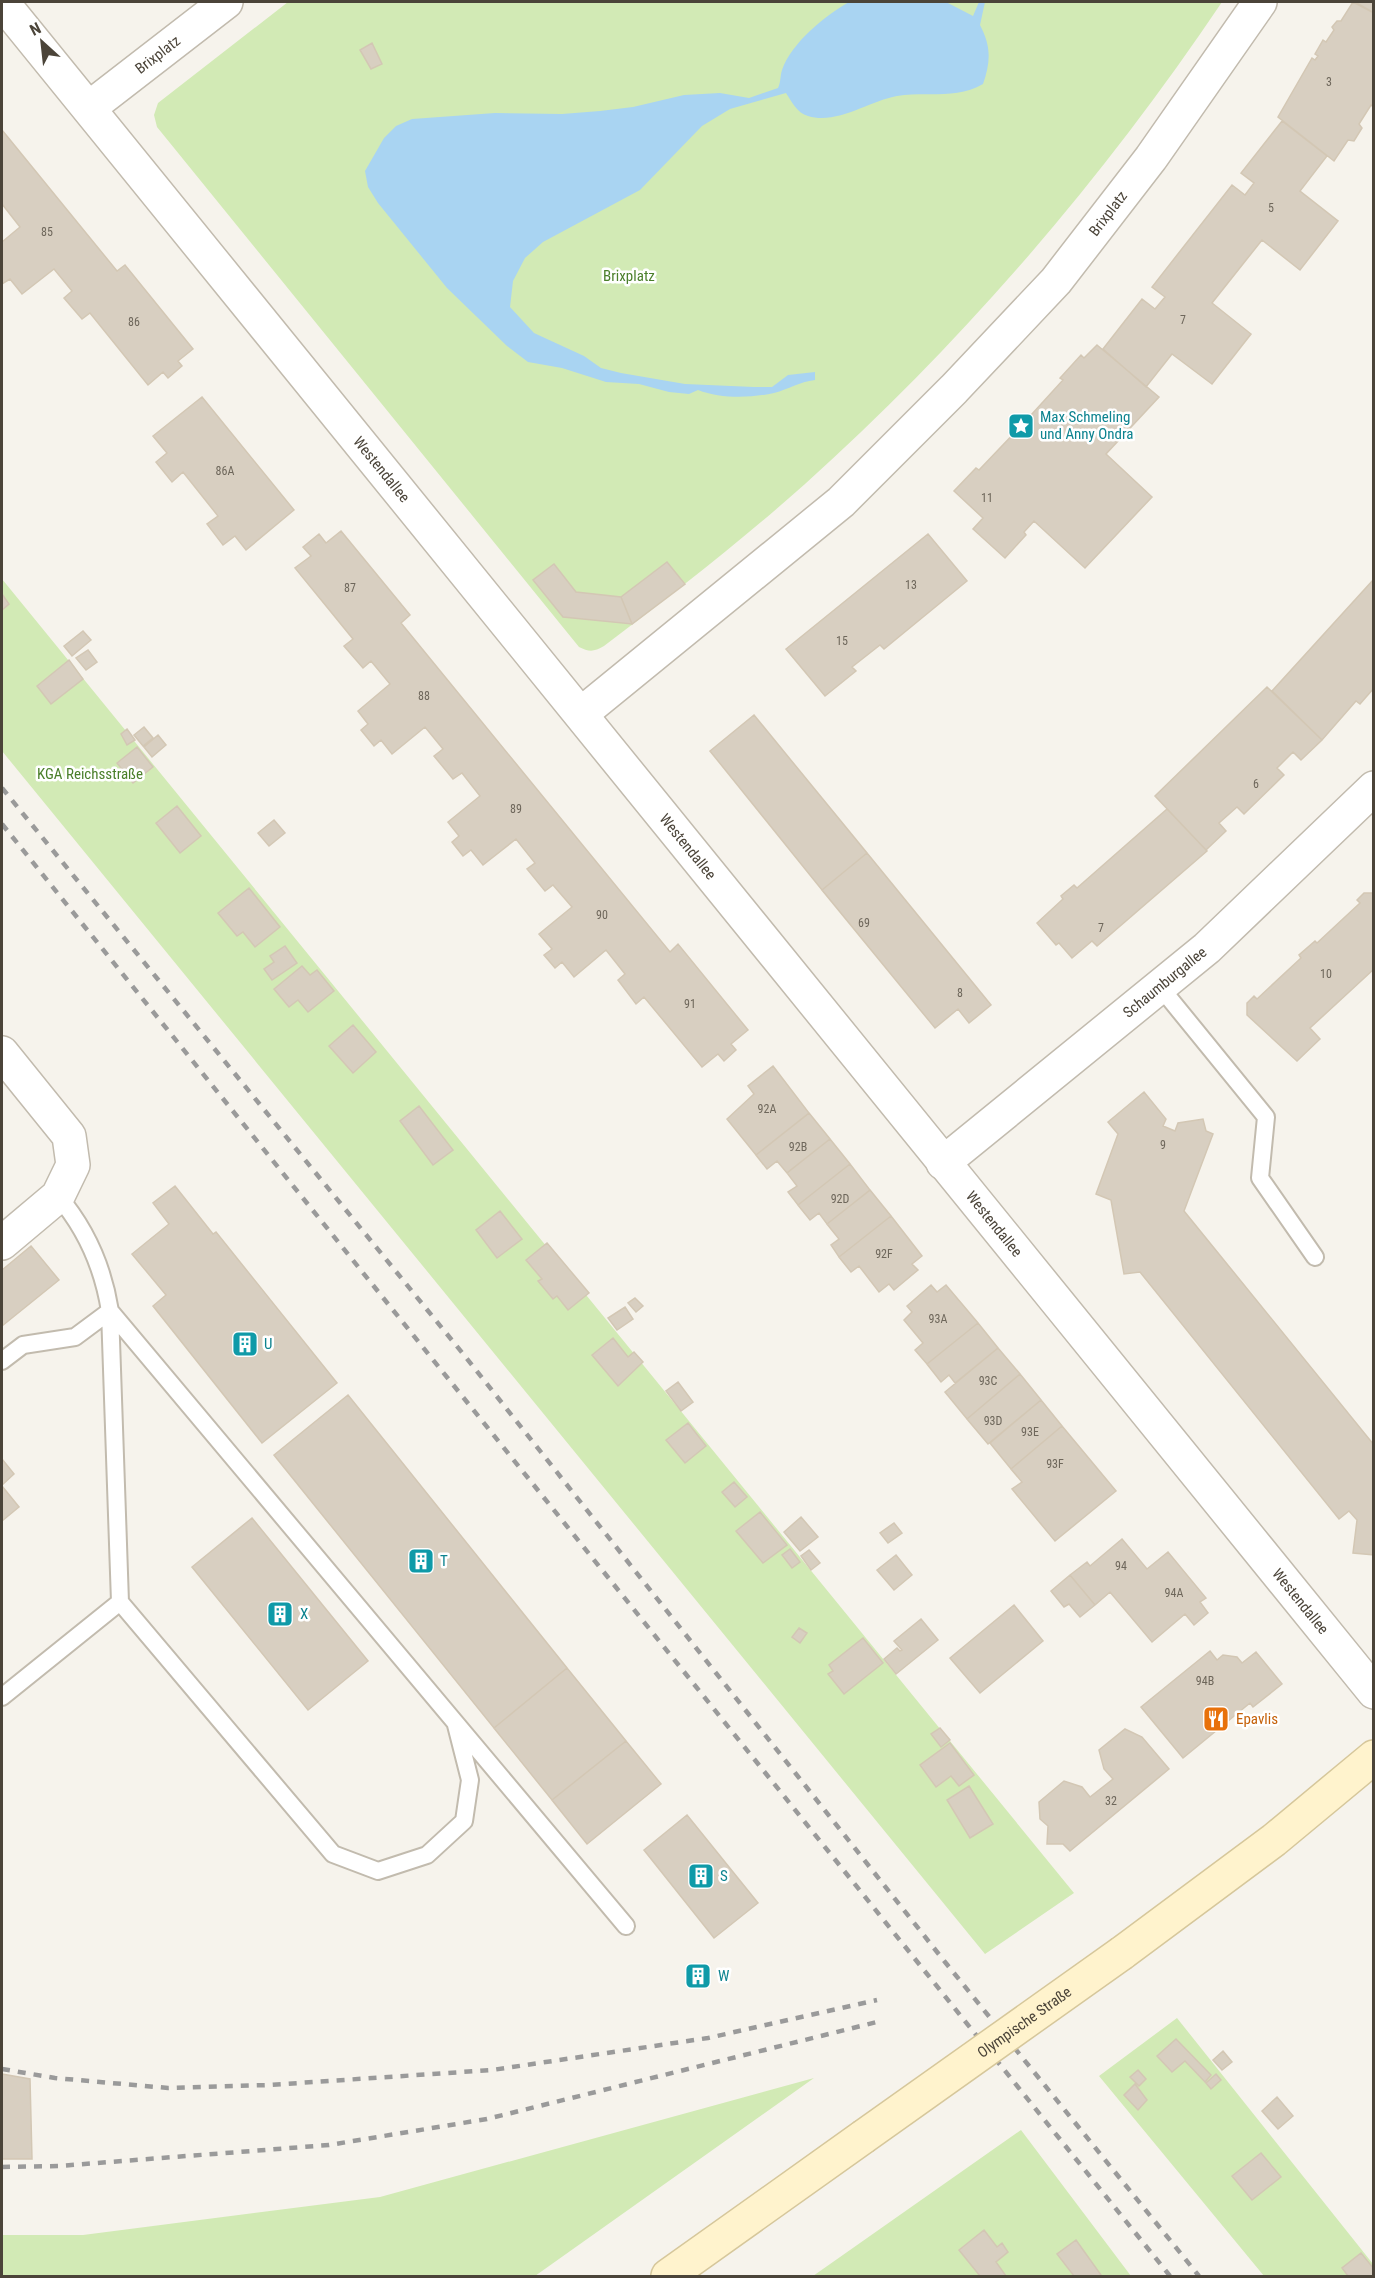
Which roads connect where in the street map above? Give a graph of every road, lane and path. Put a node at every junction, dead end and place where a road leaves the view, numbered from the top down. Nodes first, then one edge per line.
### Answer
1 (2, 2) edge
2 (226, 2) edge
3 (1260, 2) edge
4 (89, 108) junction
5 (581, 714) junction
6 (1374, 788) edge
7 (1161, 988) junction
8 (2, 1053) edge
9 (943, 1162) junction
10 (58, 1196) junction
11 (2, 1243) edge
12 (1315, 1257) dead end
13 (110, 1311) junction
14 (2, 1361) edge
15 (120, 1602) junction
16 (1374, 1692) edge
17 (2, 1697) edge
18 (455, 1721) junction
19 (1374, 1757) edge
20 (626, 1926) dead end
21 (669, 2277) edge

1 - 4 street, Westendallee
2 - 4 street, Brixplatz
3 - 5 street, Brixplatz
4 - 5 street, Westendallee
5 - 9 street, Westendallee
6 - 7 street, Schaumburgallee
7 - 9 street, Schaumburgallee
7 - 12 lane
8 - 10 street
9 - 16 street, Westendallee
10 - 11 street
10 - 13 lane
13 - 14 lane
13 - 15 lane
13 - 18 lane
15 - 17 lane
15 - 18 lane
18 - 20 lane
19 - 21 main road, Olympische Straße, bridge

